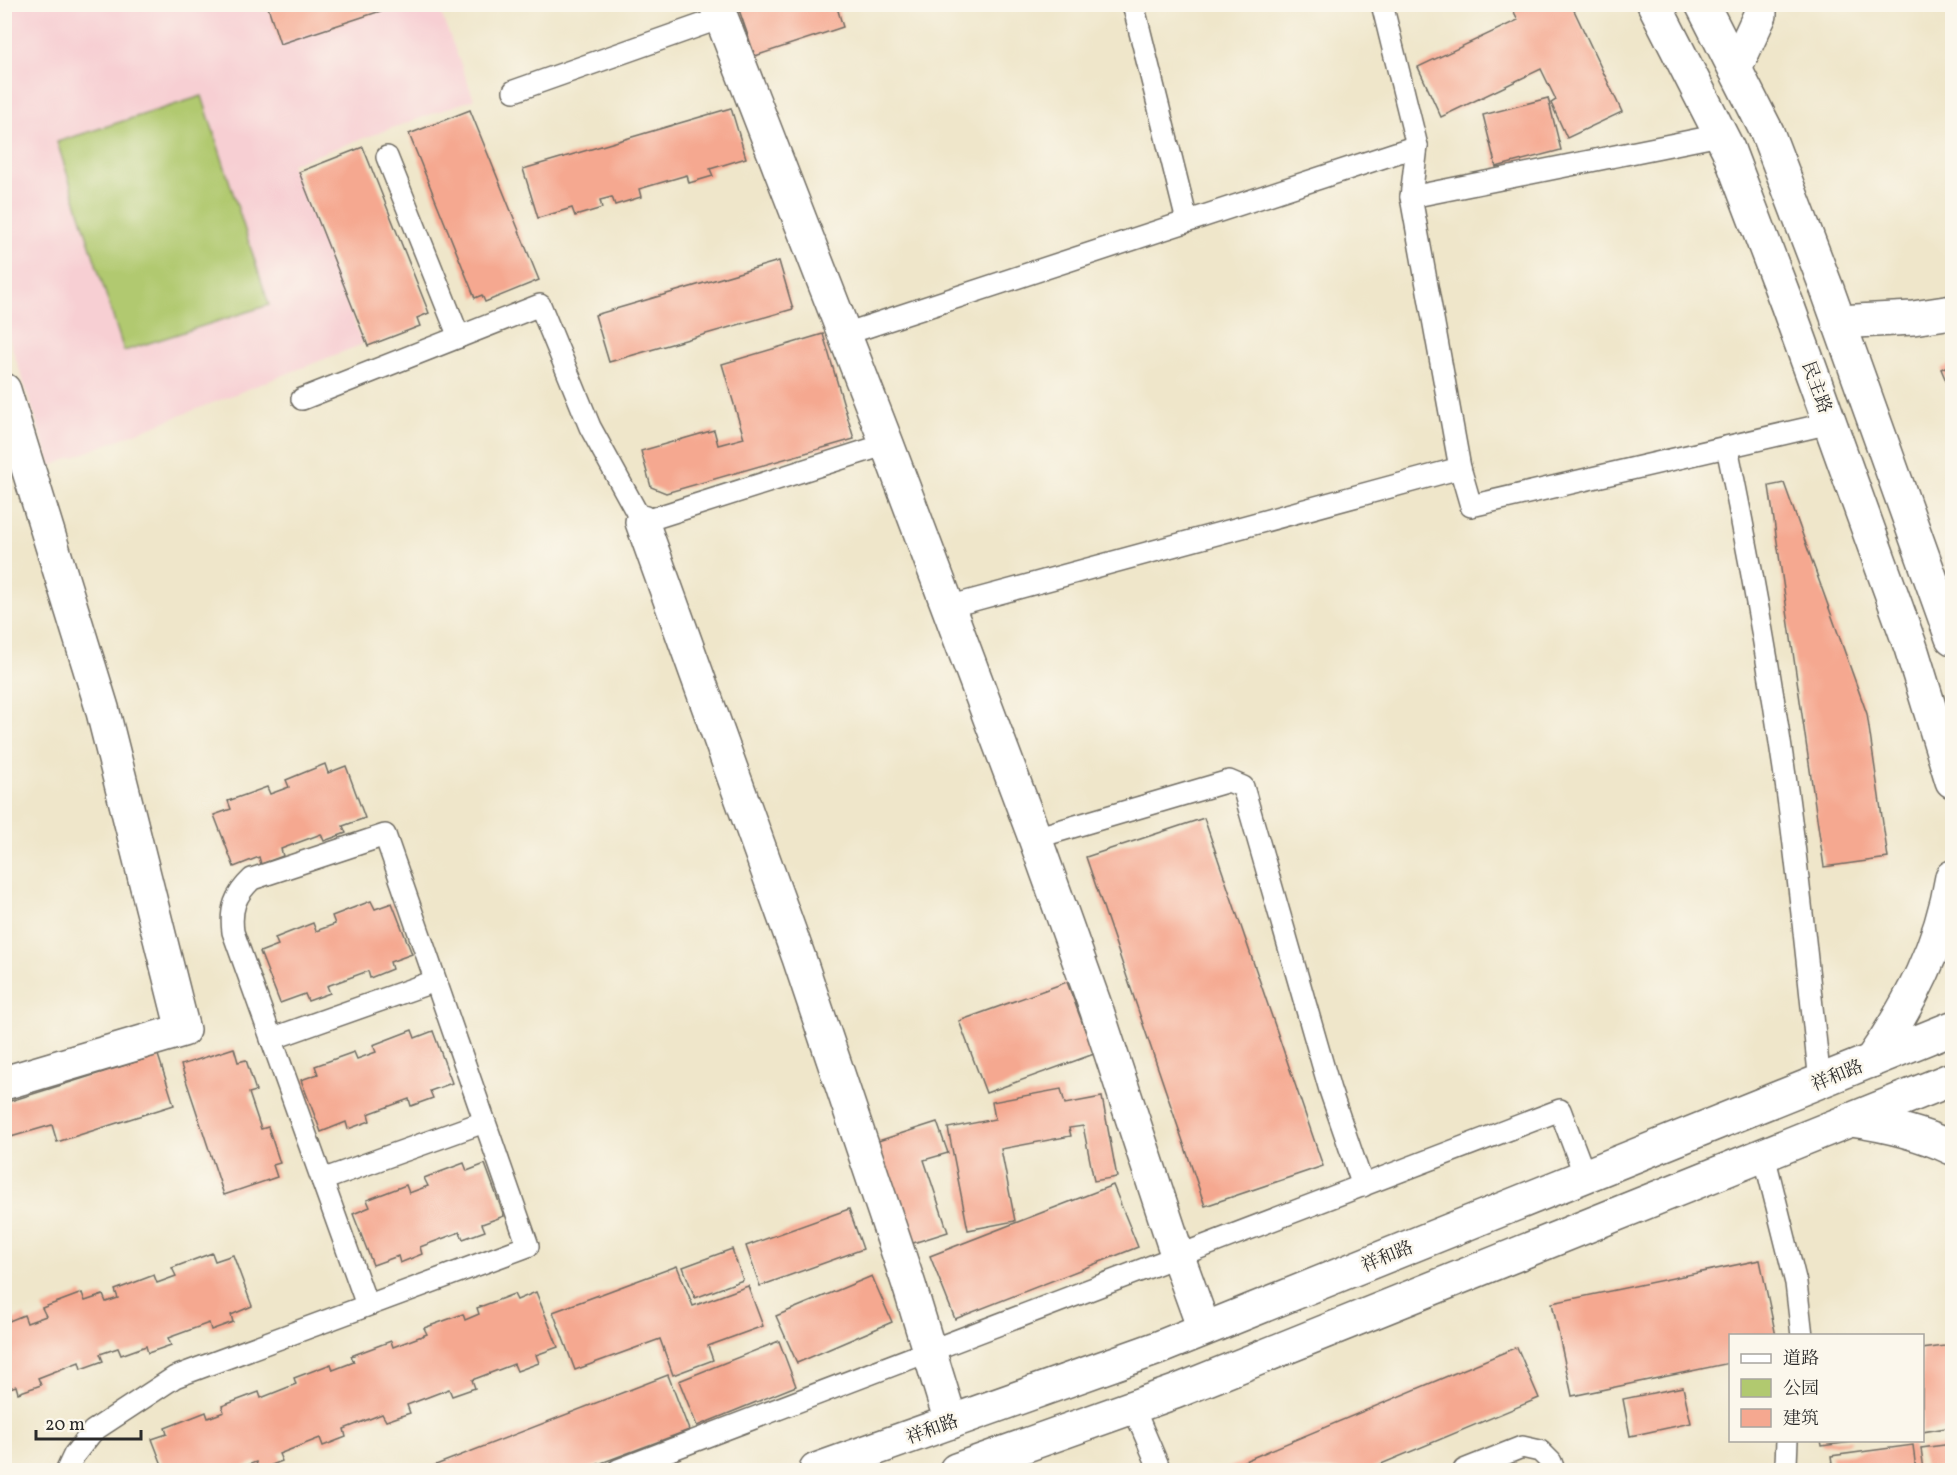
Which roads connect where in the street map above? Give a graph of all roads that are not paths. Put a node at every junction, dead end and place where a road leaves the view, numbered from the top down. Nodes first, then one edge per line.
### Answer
1 (1133, 4) edge
2 (1382, 4) edge
3 (1654, 4) edge
4 (1702, 4) edge
5 (1760, 4) edge
6 (719, 11) edge
7 (1735, 69) junction
8 (514, 91) dead end
9 (1720, 135) junction
10 (1417, 146) junction
11 (387, 158) dead end
12 (1411, 197) junction
13 (1187, 221) junction
14 (1953, 312) edge
15 (1838, 322) junction
16 (844, 334) junction
17 (459, 337) junction
18 (4, 390) edge
19 (302, 399) dead end
20 (1830, 423) junction
21 (888, 444) junction
22 (1727, 447) junction
23 (1460, 468) junction
24 (642, 522) junction
25 (948, 607) junction
26 (1953, 638) edge
27 (1953, 781) edge
28 (1035, 838) junction
29 (1953, 877) edge
30 (435, 981) junction
31 (1953, 1028) edge
32 (271, 1040) junction
33 (1871, 1061) junction
34 (1953, 1079) edge
35 (1820, 1082) junction
36 (4, 1083) edge
37 (1851, 1120) junction
38 (484, 1122) junction
39 (1953, 1148) edge
40 (1764, 1155) junction
41 (1585, 1176) junction
42 (322, 1180) junction
43 (1363, 1185) junction
44 (1178, 1257) junction
45 (367, 1305) junction
46 (1204, 1329) junction
47 (1802, 1334) edge
48 (929, 1351) junction
49 (1133, 1407) junction
50 (951, 1422) junction
51 (1787, 1442) edge
52 (67, 1470) edge
53 (618, 1470) edge
54 (816, 1470) edge
55 (956, 1470) edge
56 (1160, 1470) edge
57 (1464, 1470) edge
58 (1554, 1470) edge
59 (1788, 1470) edge

1 - 13 lane
2 - 10 lane
3 - 9 main road, 民主路
4 - 7 main road
5 - 7 main road
6 - 8 lane
6 - 16 main road
7 - 15 main road
9 - 12 lane
9 - 20 main road, 民主路
10 - 12 lane
10 - 13 lane
11 - 17 lane
12 - 23 lane
13 - 16 lane
14 - 15 main road
15 - 26 main road
16 - 21 main road
17 - 19 lane
17 - 24 lane
18 - 36 main road
20 - 22 lane
20 - 27 main road, 民主路
21 - 24 lane
21 - 25 main road
22 - 23 lane
22 - 35 lane
23 - 25 lane
24 - 48 main road
25 - 28 main road
28 - 43 lane
28 - 44 main road
29 - 33 main road
30 - 32 lane
30 - 32 lane
30 - 38 lane
31 - 33 main road, 祥和路
32 - 42 lane
33 - 35 main road, 祥和路
34 - 37 main road
35 - 41 main road, 祥和路
37 - 39 main road
37 - 40 main road
38 - 42 lane
38 - 45 lane
40 - 47 lane
40 - 49 main road
41 - 43 lane
41 - 46 main road, 祥和路
42 - 45 lane
43 - 44 lane
44 - 46 main road
44 - 48 lane
45 - 52 lane
46 - 50 main road, 祥和路
48 - 50 main road
48 - 53 lane
49 - 55 main road
49 - 56 lane
50 - 54 main road, 祥和路
51 - 59 lane
57 - 58 lane

